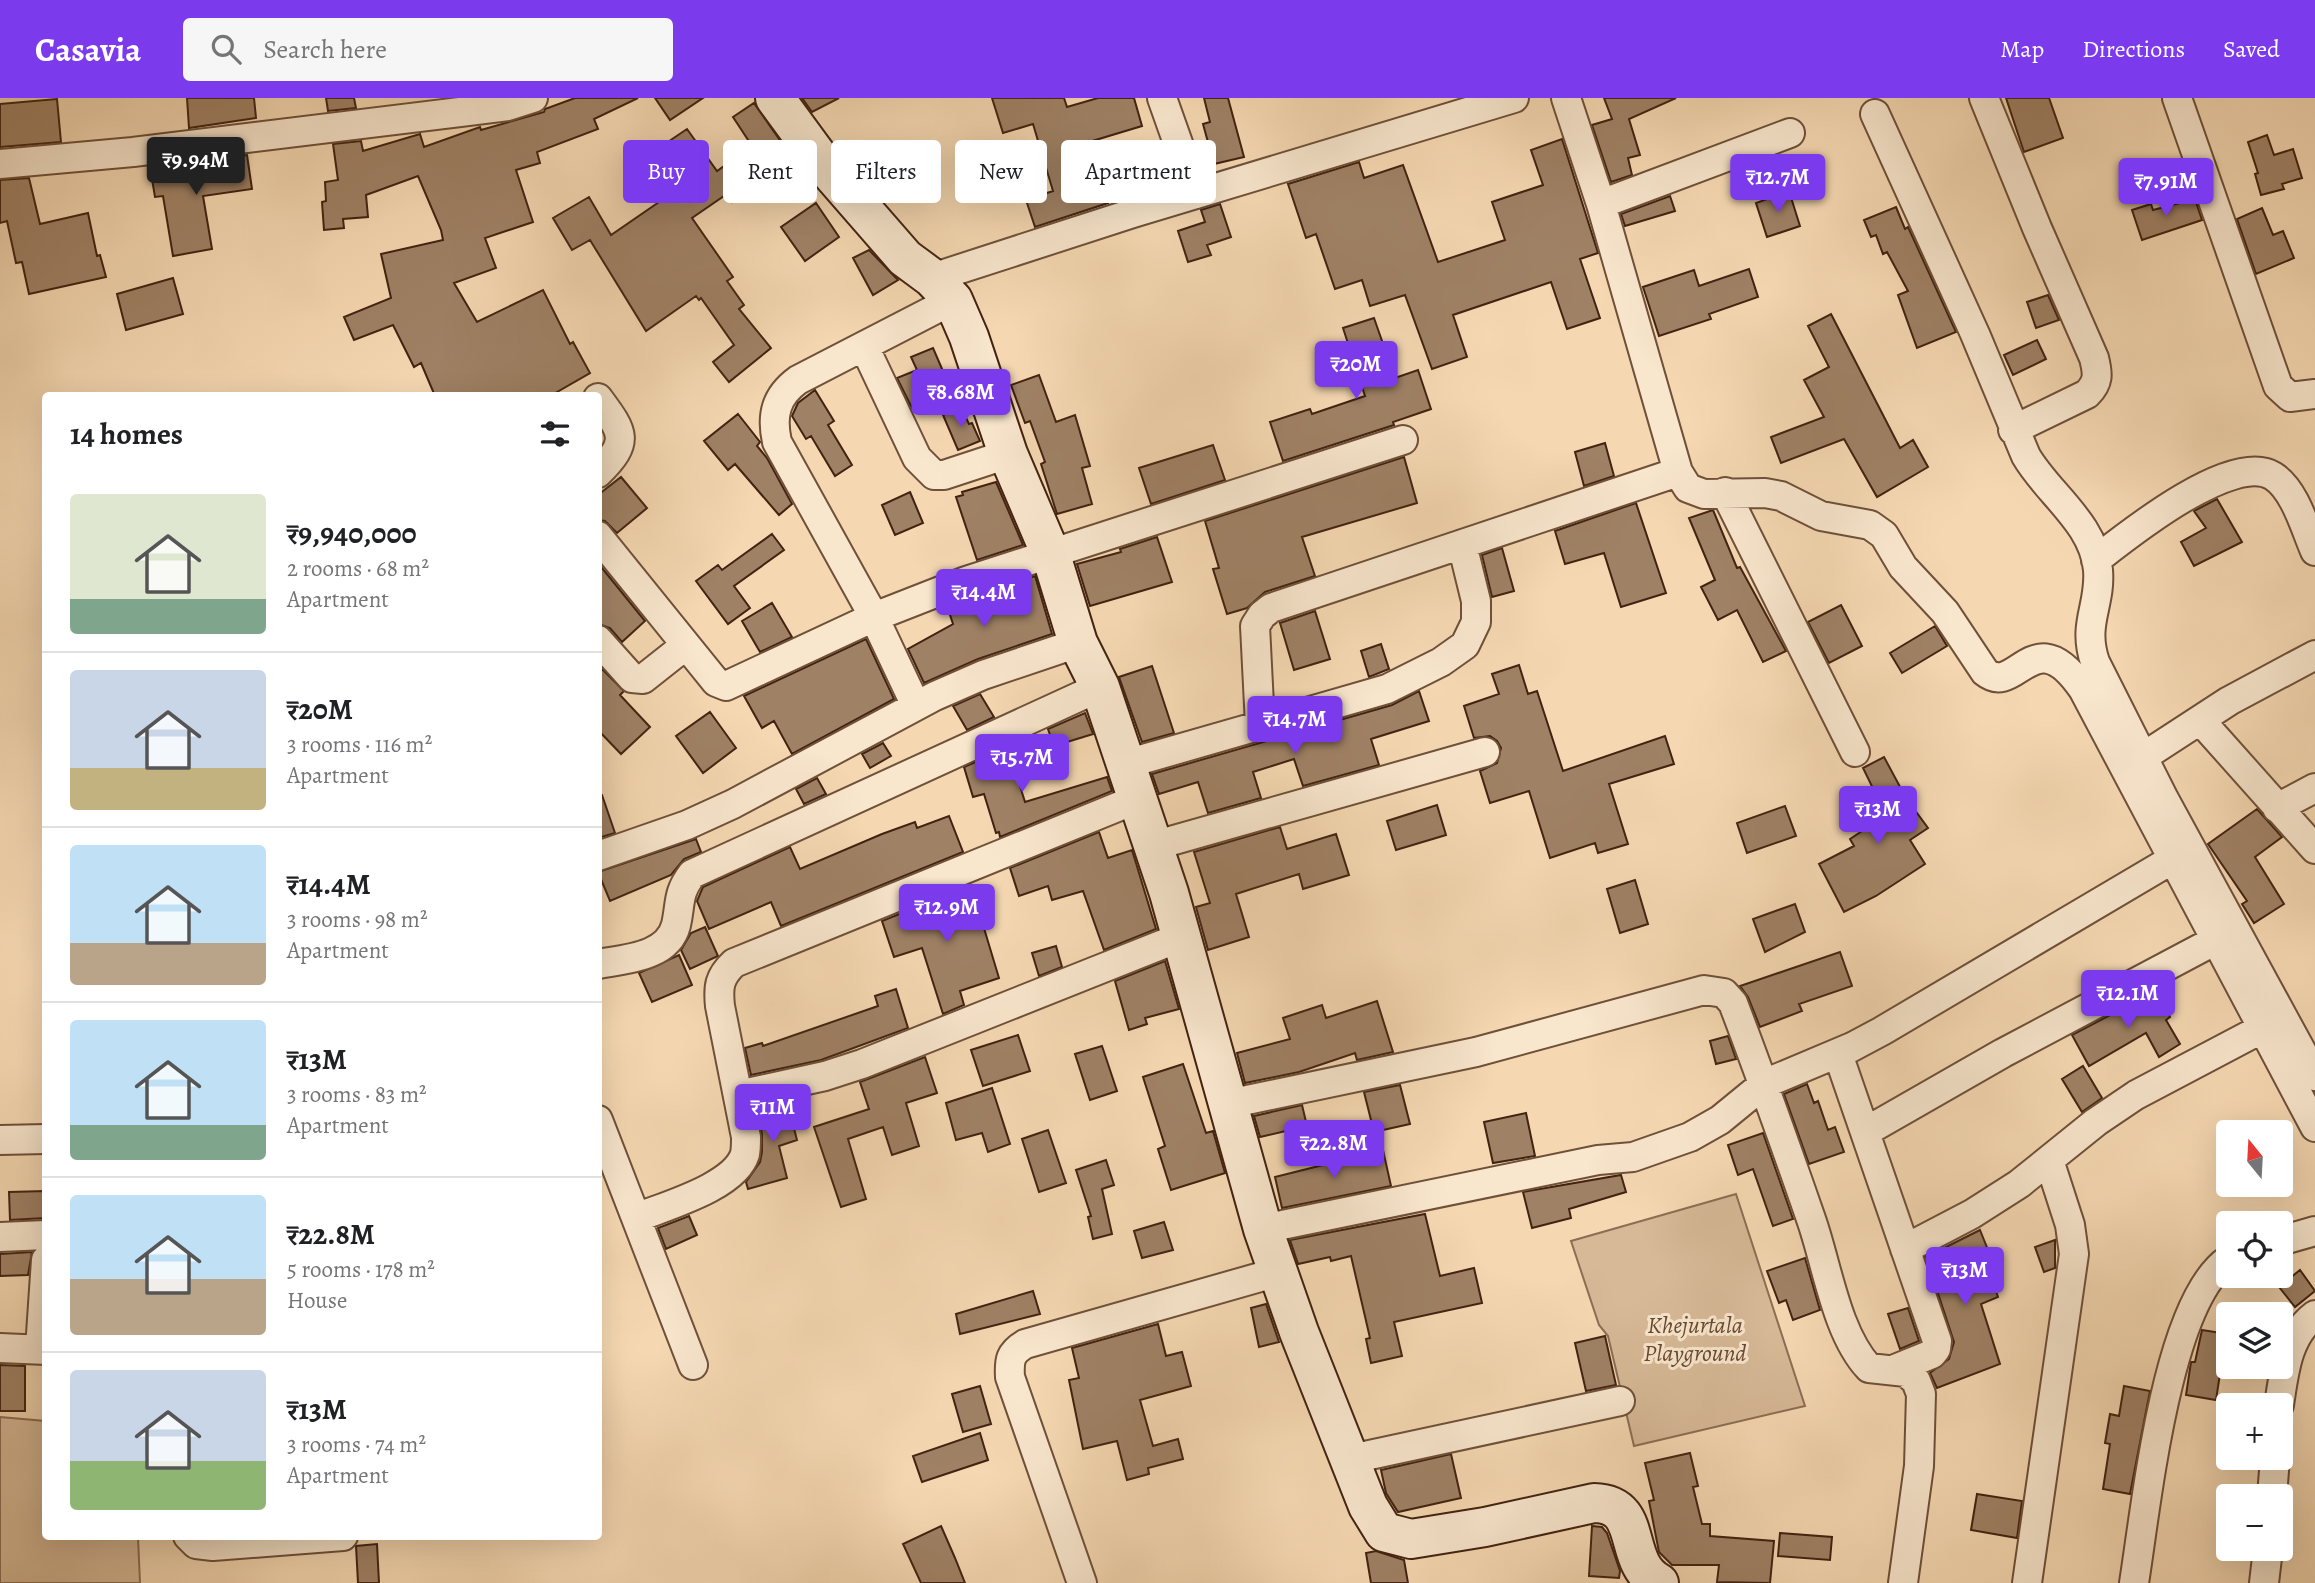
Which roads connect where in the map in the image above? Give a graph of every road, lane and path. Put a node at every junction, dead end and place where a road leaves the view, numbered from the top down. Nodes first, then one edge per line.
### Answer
1 (533, 98) edge
2 (775, 98) edge
3 (1162, 98) edge
4 (1514, 98) edge
5 (1566, 98) edge
6 (1984, 98) edge
7 (2177, 98) edge
8 (1875, 114) dead end
9 (1790, 133) dead end
10 (1177, 140) edge
11 (0, 164) edge
12 (1216, 188) edge
13 (1172, 203) edge
14 (1601, 204) junction
15 (942, 289) junction
16 (864, 346) junction
17 (2315, 394) edge
18 (602, 402) edge
19 (2013, 430) junction
20 (1402, 440) dead end
21 (1008, 454) junction
22 (602, 469) edge
23 (1678, 472) junction
24 (1725, 492) junction
25 (602, 541) edge
26 (1462, 544) junction
27 (2315, 551) edge
28 (1051, 555) junction
29 (2096, 559) junction
30 (874, 617) junction
31 (1078, 643) junction
32 (602, 644) edge
33 (687, 645) junction
34 (2315, 655) edge
35 (1100, 687) junction
36 (916, 706) junction
37 (2200, 720) junction
38 (1260, 725) junction
39 (1485, 752) dead end
40 (1854, 752) dead end
41 (2143, 757) junction
42 (1131, 782) junction
43 (2315, 788) edge
44 (2277, 808) junction
45 (1153, 846) junction
46 (2315, 849) edge
47 (602, 855) edge
48 (2173, 859) junction
49 (1181, 937) junction
50 (2217, 940) junction
51 (602, 963) edge
52 (2263, 1028) junction
53 (1838, 1054) junction
54 (2312, 1062) edge
55 (1764, 1084) junction
56 (738, 1095) junction
57 (1228, 1104) junction
58 (2315, 1127) edge
59 (602, 1130) edge
60 (1865, 1132) junction
61 (42, 1139) edge
62 (0, 1140) edge
63 (2049, 1160) junction
64 (636, 1218) junction
65 (1263, 1229) junction
66 (2315, 1231) edge
67 (42, 1235) edge
68 (0, 1237) edge
69 (2293, 1237) edge
70 (1905, 1249) junction
71 (2216, 1271) edge
72 (1278, 1272) junction
73 (2315, 1315) edge
74 (0, 1348) edge
75 (42, 1349) edge
76 (693, 1365) dead end
77 (1895, 1370) junction
78 (2281, 1393) edge
79 (1620, 1401) dead end
80 (1351, 1459) junction
81 (192, 1540) edge
82 (291, 1540) edge
83 (2267, 1561) edge
84 (1645, 1577) edge
85 (1082, 1583) edge
86 (1903, 1583) edge
87 (2027, 1583) edge
88 (2134, 1583) edge
89 (2264, 1583) edge

1 - 11 street
2 - 15 street
3 - 10 street
4 - 12 street
5 - 14 street
6 - 19 street
7 - 17 street
8 - 19 street
9 - 14 street
13 - 15 street
14 - 23 street
15 - 16 street
15 - 21 street
16 - 21 street
16 - 30 street
18 - 22 street
19 - 29 street
20 - 28 street
21 - 28 street
23 - 24 street
23 - 26 street
24 - 40 street
24 - 48 street
25 - 33 street
26 - 38 street
26 - 38 street
27 - 29 street
28 - 30 street
28 - 31 street
29 - 41 street
30 - 33 street
30 - 36 street
31 - 35 street
31 - 36 street
32 - 33 street
34 - 37 street
35 - 42 street
35 - 51 street
36 - 47 street
37 - 41 street
37 - 44 street
38 - 42 street
39 - 45 street
41 - 54 street
42 - 45 street
42 - 56 street
43 - 44 street
44 - 46 street
45 - 49 street
48 - 50 street
48 - 53 street
49 - 56 street
49 - 57 street
50 - 52 street
50 - 60 street
52 - 58 street
52 - 63 street
53 - 55 street
53 - 60 street
55 - 57 street
55 - 65 street
55 - 77 street
56 - 64 street
57 - 65 street
59 - 64 street
60 - 70 street
61 - 62 street
63 - 70 street
63 - 87 street
64 - 76 street
65 - 72 street
66 - 69 street
67 - 68 street
70 - 77 street
71 - 88 street
72 - 80 street
72 - 85 street
73 - 78 street
74 - 75 street
77 - 86 street
79 - 80 street
80 - 84 street
81 - 82 street
83 - 89 street

